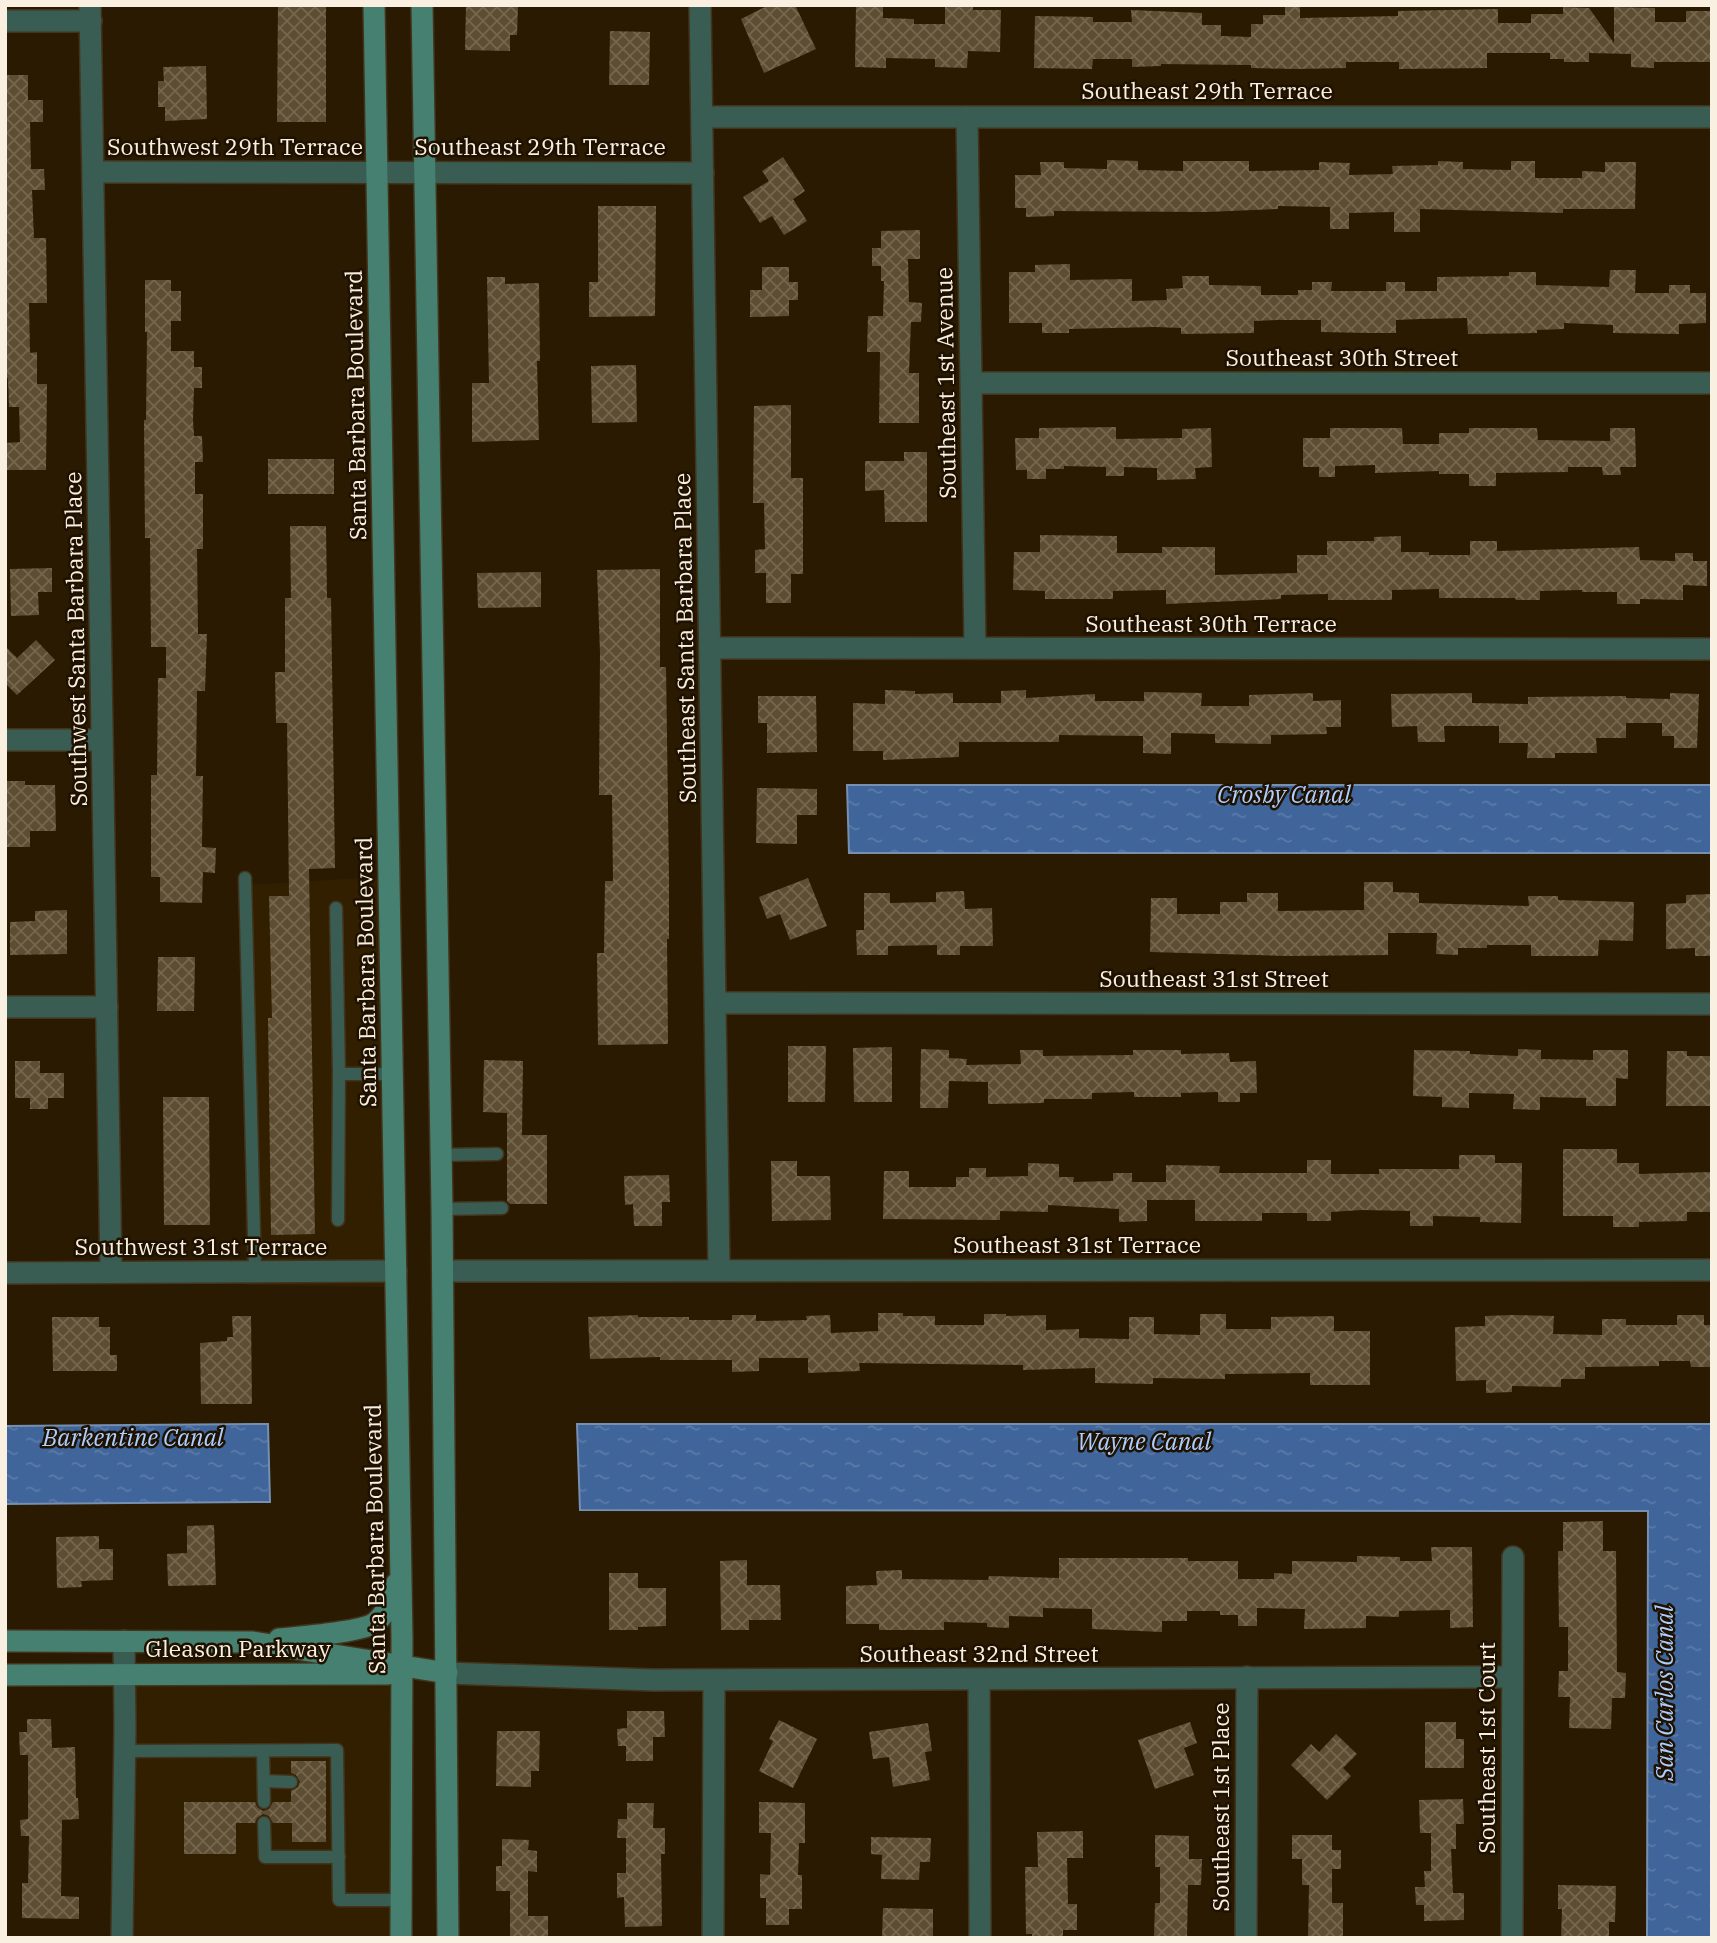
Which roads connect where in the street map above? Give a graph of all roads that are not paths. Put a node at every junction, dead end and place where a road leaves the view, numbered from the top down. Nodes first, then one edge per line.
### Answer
1 (374, 5) edge
2 (422, 5) edge
3 (700, 5) edge
4 (90, 13) edge
5 (5, 21) edge
6 (702, 117) junction
7 (967, 117) junction
8 (1712, 117) edge
9 (93, 172) junction
10 (377, 173) junction
11 (425, 173) junction
12 (702, 173) junction
13 (972, 383) junction
14 (1712, 383) edge
15 (710, 648) junction
16 (975, 648) junction
17 (1712, 649) edge
18 (5, 740) edge
19 (103, 740) junction
20 (245, 878) dead end
21 (336, 908) dead end
22 (716, 1003) junction
23 (1712, 1004) edge
24 (5, 1007) edge
25 (107, 1007) junction
26 (339, 1074) junction
27 (393, 1074) junction
28 (497, 1154) dead end
29 (441, 1155) junction
30 (502, 1208) dead end
31 (442, 1209) junction
32 (338, 1220) dead end
33 (719, 1270) junction
34 (1712, 1270) edge
35 (443, 1271) junction
36 (111, 1272) junction
37 (255, 1272) junction
38 (396, 1272) junction
39 (5, 1273) edge
40 (1513, 1557) dead end
41 (401, 1563) junction
42 (5, 1641) edge
43 (124, 1641) junction
44 (253, 1642) junction
45 (403, 1670) junction
46 (447, 1673) junction
47 (5, 1675) edge
48 (124, 1675) junction
49 (1247, 1677) junction
50 (1512, 1677) junction
51 (713, 1680) junction
52 (979, 1680) junction
53 (125, 1751) junction
54 (263, 1752) junction
55 (264, 1782) junction
56 (291, 1782) dead end
57 (264, 1802) dead end
58 (264, 1823) dead end
59 (339, 1857) junction
60 (401, 1900) junction
61 (122, 1938) edge
62 (401, 1938) edge
63 (449, 1938) edge
64 (713, 1938) edge
65 (980, 1938) edge
66 (1246, 1938) edge
67 (1513, 1938) edge

1 - 10 main road, Santa Barbara Boulevard
2 - 11 main road
3 - 6 street, Southeast Santa Barbara Place
4 - 5 street
4 - 9 street, Southwest Santa Barbara Place
6 - 7 street, Southeast 29th Terrace
6 - 12 street, Southeast Santa Barbara Place
7 - 8 street, Southeast 29th Terrace
7 - 13 street, Southeast 1st Avenue
9 - 10 street, Southwest 29th Terrace
9 - 19 street, Southwest Santa Barbara Place
10 - 11 street, Southeast 29th Terrace
10 - 27 main road, Santa Barbara Boulevard
11 - 12 street, Southeast 29th Terrace
11 - 29 main road
12 - 15 street, Southeast Santa Barbara Place
13 - 14 street, Southeast 30th Street
13 - 16 street, Southeast 1st Avenue
15 - 16 street, Southeast 30th Terrace
15 - 22 street, Southeast Santa Barbara Place
16 - 17 street, Southeast 30th Terrace
18 - 19 street
19 - 25 street, Southwest Santa Barbara Place
20 - 37 lane
21 - 26 lane
22 - 23 street, Southeast 31st Street
22 - 33 street, Southeast Santa Barbara Place
24 - 25 street
25 - 36 street, Southwest Santa Barbara Place
26 - 27 lane
26 - 32 lane
27 - 38 main road, Santa Barbara Boulevard
28 - 29 lane
29 - 31 main road
30 - 31 lane
31 - 35 main road
33 - 34 street, Southeast 31st Terrace
33 - 35 street, Southeast 31st Terrace
35 - 46 main road
36 - 37 street, Southwest 31st Terrace
36 - 39 street, Southwest 31st Terrace
37 - 38 street, Southwest 31st Terrace
38 - 41 main road, Santa Barbara Boulevard
40 - 50 street, Southeast 1st Court
41 - 44 main road
41 - 45 main road, Santa Barbara Boulevard
42 - 43 main road, Gleason Parkway
43 - 44 main road, Gleason Parkway
43 - 48 street
44 - 45 main road, Gleason Parkway
45 - 46 main road, Gleason Parkway
45 - 48 main road, Gleason Parkway
45 - 60 main road, Santa Barbara Boulevard
46 - 51 street, Southeast 32nd Street
46 - 63 main road
47 - 48 main road, Gleason Parkway
48 - 53 street
49 - 50 street, Southeast 32nd Street
49 - 52 street, Southeast 32nd Street
49 - 66 street, Southeast 1st Place
50 - 67 street, Southeast 1st Court
51 - 52 street, Southeast 32nd Street
51 - 64 street
52 - 65 street
53 - 54 lane
53 - 61 street
54 - 55 lane
54 - 59 lane
55 - 56 lane
55 - 57 lane
58 - 59 lane
59 - 60 lane
60 - 62 main road, Santa Barbara Boulevard

